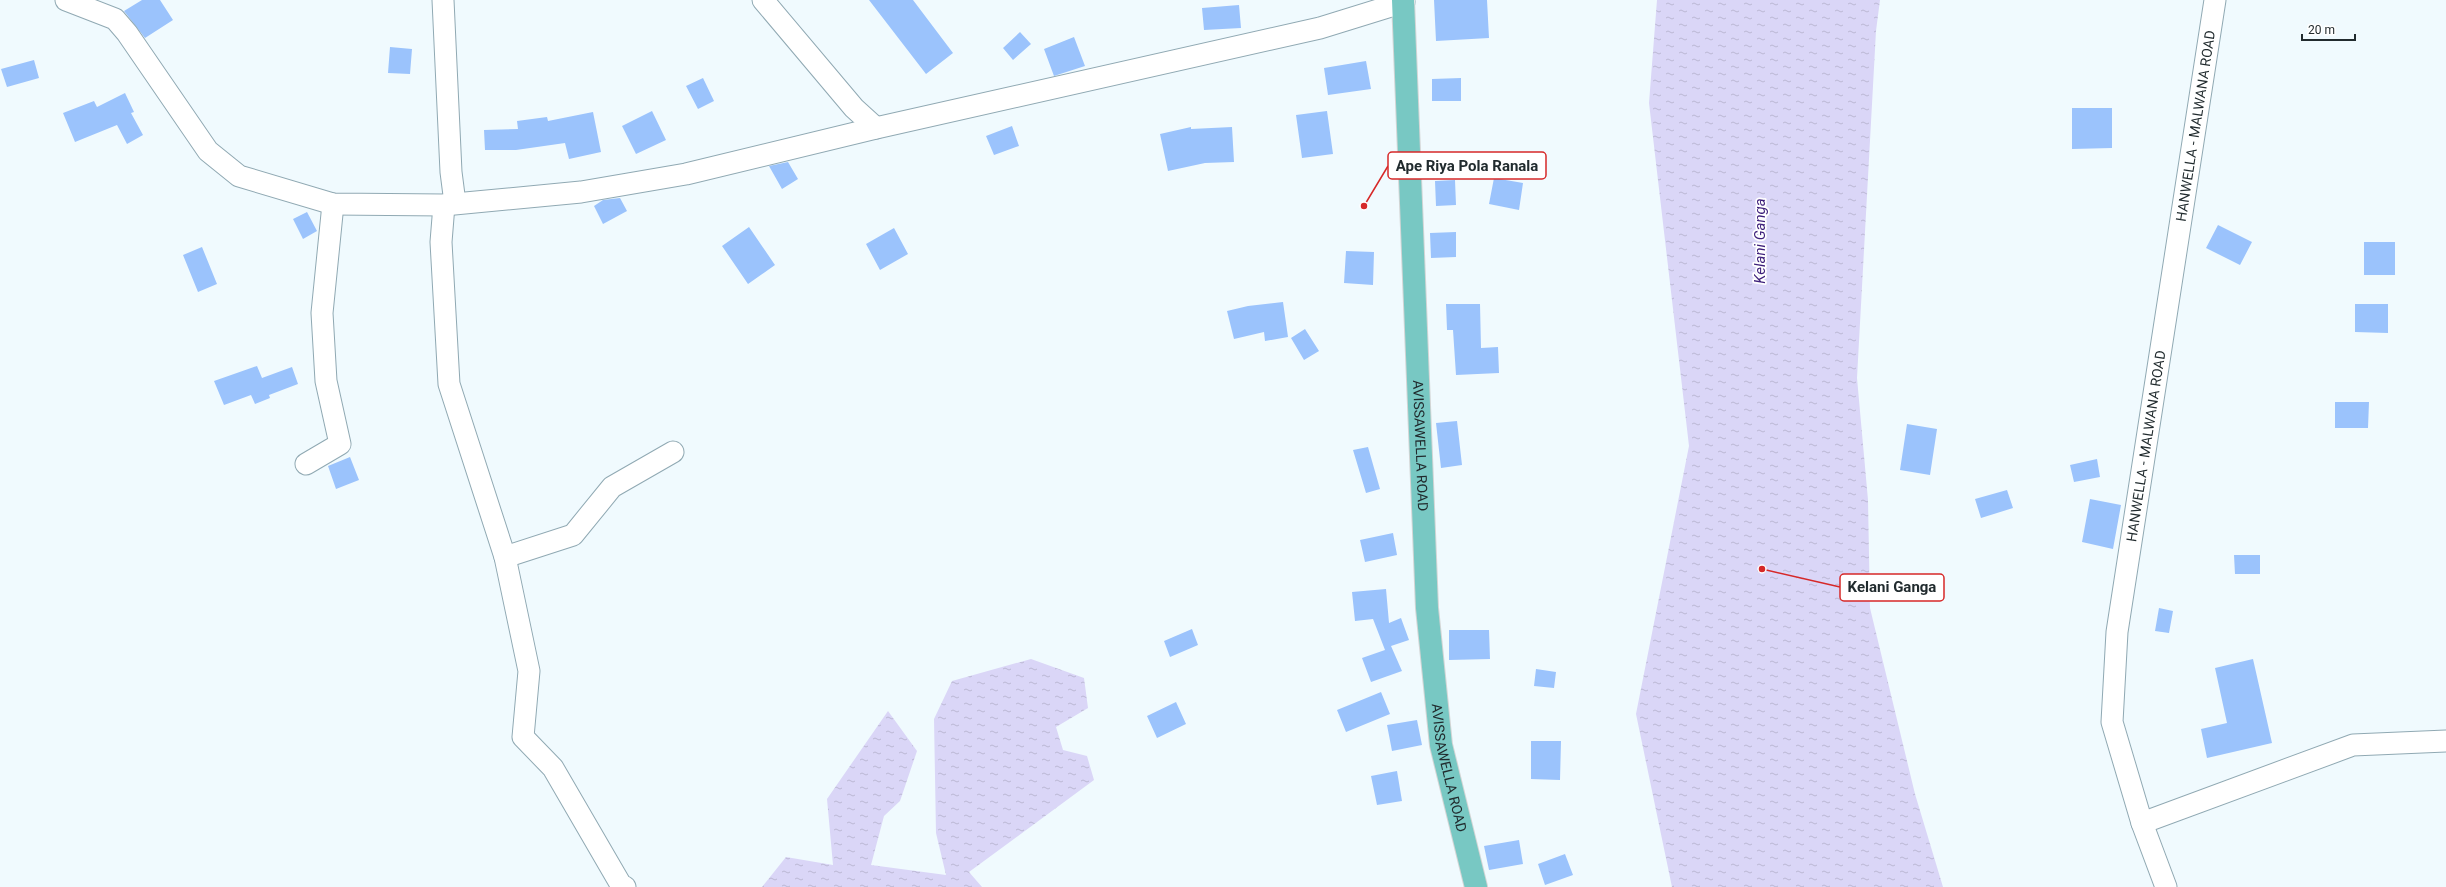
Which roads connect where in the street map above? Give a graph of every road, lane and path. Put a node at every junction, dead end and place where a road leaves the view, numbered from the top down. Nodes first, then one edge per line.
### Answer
1 (66, 0) edge
2 (443, 0) edge
3 (763, 0) edge
4 (2215, 0) edge
5 (1403, 1) edge
6 (876, 128) junction
7 (333, 204) junction
8 (450, 204) junction
9 (673, 452) dead end
10 (306, 464) dead end
11 (504, 557) junction
12 (2446, 740) edge
13 (2142, 823) junction
14 (625, 887) edge
15 (1476, 887) edge
16 (2166, 887) edge

1 - 7 street
2 - 8 street
3 - 6 street
4 - 13 street, HANWELLA - MALWANA ROAD
5 - 6 street
5 - 15 main road, AVISSAWELLA ROAD
6 - 8 street
7 - 8 street
7 - 10 street
8 - 11 street
9 - 11 street
11 - 14 street
12 - 13 street
13 - 16 street, HANWELLA - MALWANA ROAD

